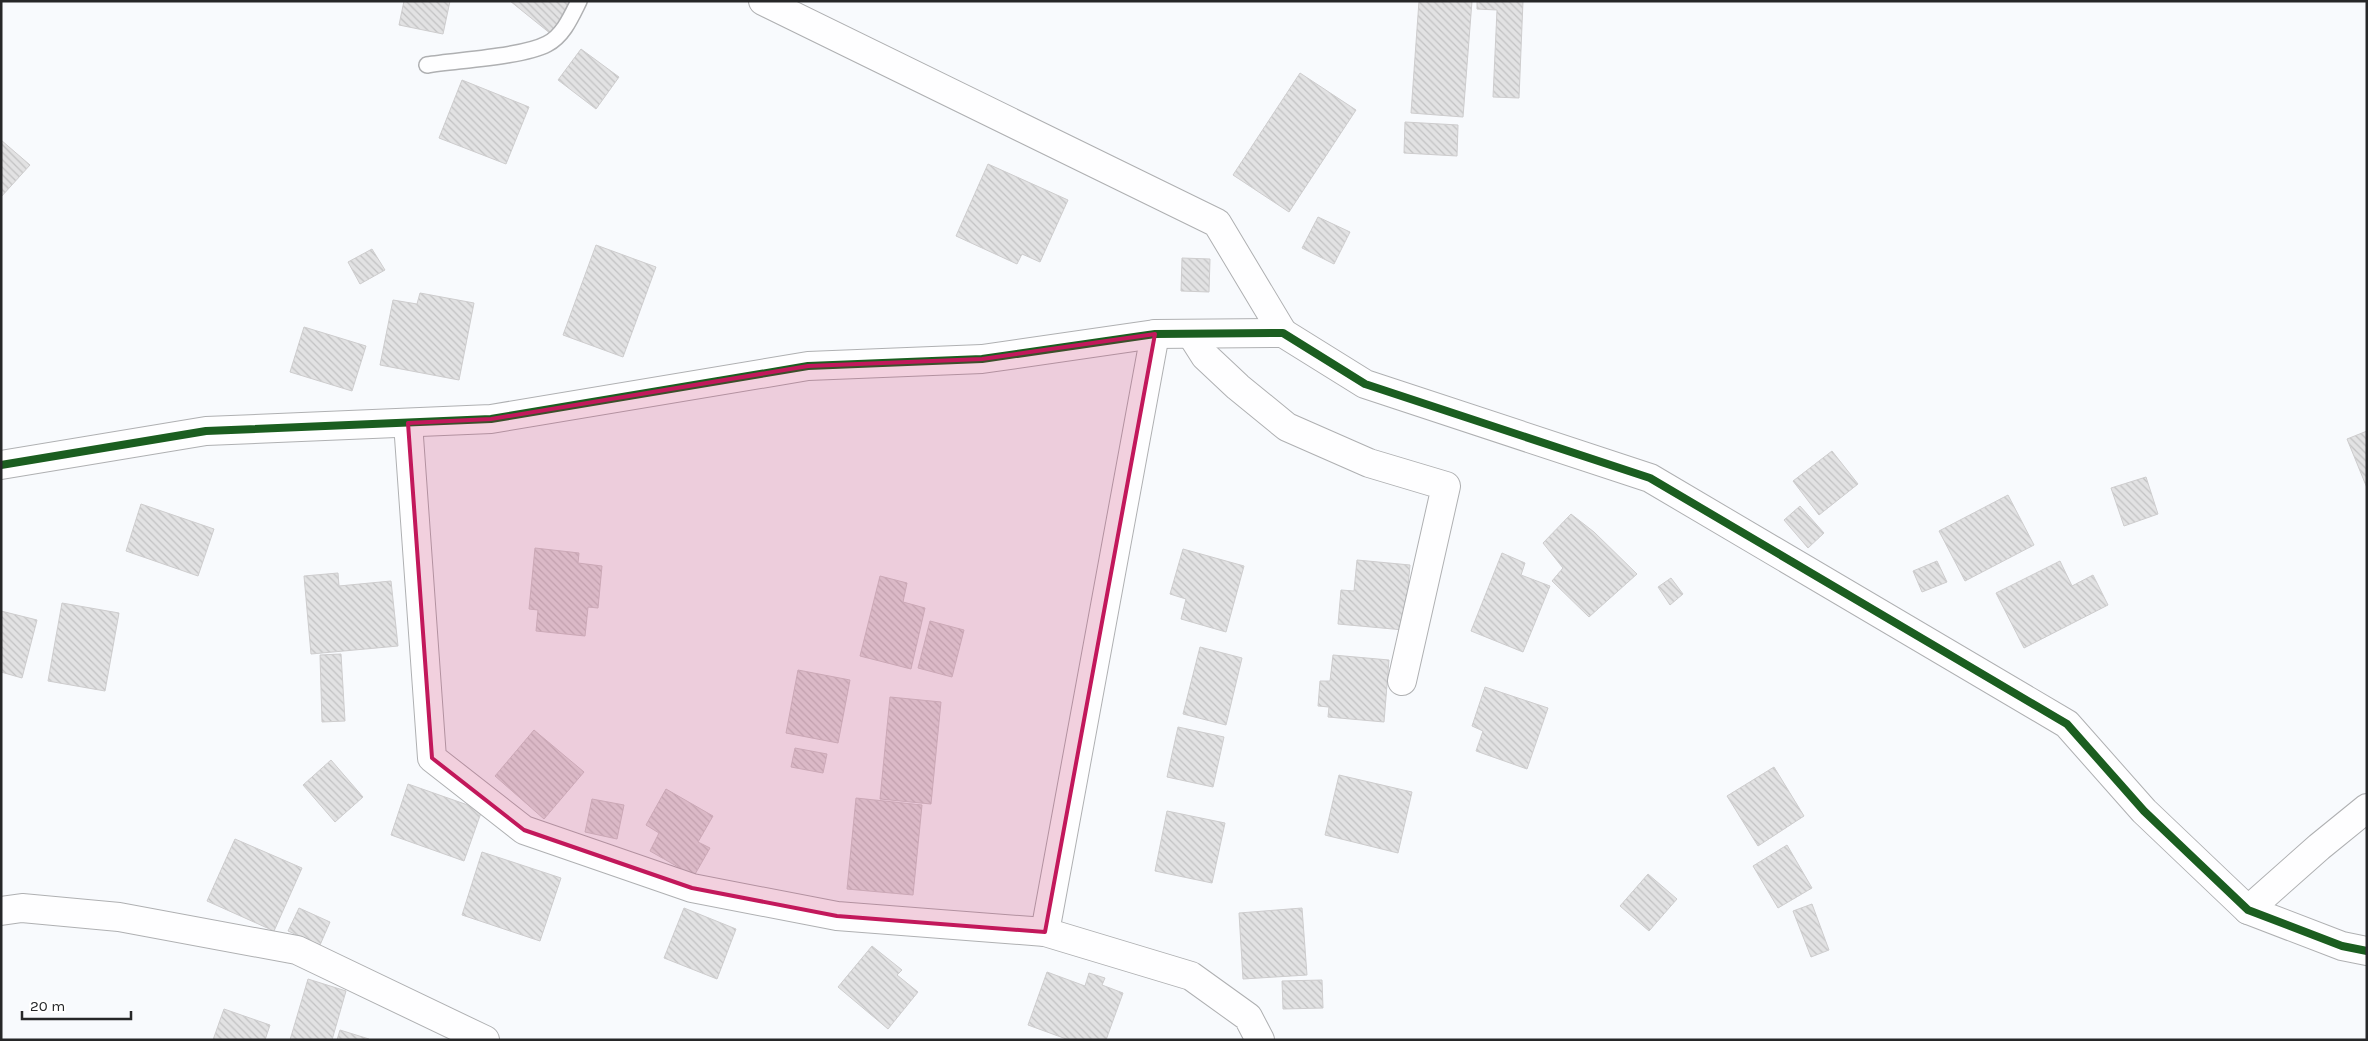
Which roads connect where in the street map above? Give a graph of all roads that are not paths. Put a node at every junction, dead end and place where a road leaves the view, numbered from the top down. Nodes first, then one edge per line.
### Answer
1 (579, 1) edge
2 (763, 1) edge
3 (427, 65) dead end
4 (1283, 333) junction
5 (1155, 334) junction
6 (1190, 334) junction
7 (408, 423) junction
8 (1, 466) edge
9 (1402, 681) dead end
10 (2367, 808) edge
11 (2248, 910) junction
12 (1, 911) edge
13 (1045, 932) junction
14 (2367, 951) edge
15 (485, 1040) edge
16 (1260, 1040) edge

1 - 3 lane
2 - 4 street
4 - 6 street
4 - 11 street
5 - 6 street
5 - 7 street
5 - 13 street
6 - 9 street
7 - 8 street
7 - 13 street
10 - 11 street
11 - 14 street
12 - 15 street
13 - 16 street

